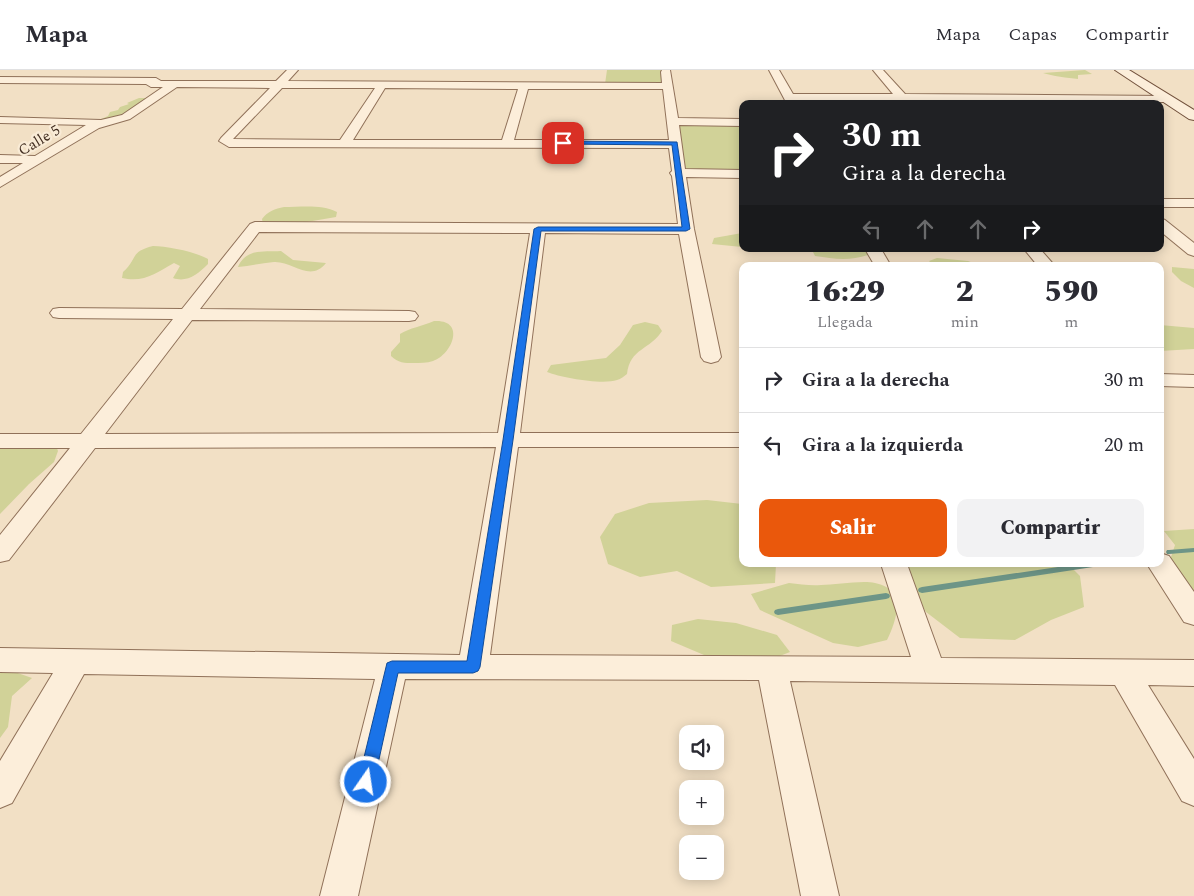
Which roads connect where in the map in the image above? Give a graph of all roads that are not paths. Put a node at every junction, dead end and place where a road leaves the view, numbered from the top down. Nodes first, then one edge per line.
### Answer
1 (53, 70) edge
2 (172, 70) edge
3 (294, 70) edge
4 (665, 70) edge
5 (774, 70) edge
6 (878, 70) edge
7 (1116, 72) edge
8 (187, 75) dead end
9 (0, 80) edge
10 (35, 80) junction
11 (153, 82) junction
12 (174, 84) junction
13 (280, 84) junction
14 (382, 85) junction
15 (524, 85) junction
16 (668, 86) junction
17 (18, 89) dead end
18 (136, 95) dead end
19 (790, 100) edge
20 (904, 100) edge
21 (1153, 100) edge
22 (1153, 100) edge
23 (1164, 105) edge
24 (120, 106) dead end
25 (1164, 108) edge
26 (1194, 116) edge
27 (0, 120) edge
28 (671, 121) junction
29 (739, 122) edge
30 (96, 124) junction
31 (1194, 129) edge
32 (345, 142) junction
33 (507, 143) junction
34 (674, 144) junction
35 (0, 159) edge
36 (37, 160) junction
37 (678, 172) junction
38 (739, 174) edge
39 (0, 183) edge
40 (1164, 203) edge
41 (1194, 204) edge
42 (1164, 226) edge
43 (538, 229) junction
44 (686, 229) junction
45 (1194, 251) edge
46 (1035, 252) edge
47 (1043, 262) edge
48 (59, 313) dead end
49 (187, 314) junction
50 (409, 316) dead end
51 (711, 357) dead end
52 (1164, 380) edge
53 (1194, 380) edge
54 (508, 440) junction
55 (739, 440) edge
56 (0, 441) edge
57 (89, 442) junction
58 (0, 553) edge
59 (895, 567) edge
60 (1163, 567) edge
61 (1194, 614) edge
62 (0, 660) edge
63 (76, 661) junction
64 (392, 667) junction
65 (473, 667) junction
66 (772, 668) junction
67 (930, 670) junction
68 (1194, 673) edge
69 (1125, 674) junction
70 (1194, 790) edge
71 (0, 792) edge
72 (339, 896) edge
73 (820, 896) edge

1 - 10 street
2 - 11 street
3 - 13 street
4 - 16 street
5 - 19 street
6 - 20 street
7 - 21 main road
7 - 22 main road
8 - 12 street, Calle 5
9 - 10 street
10 - 11 street
10 - 17 street
11 - 12 street
11 - 18 street
12 - 13 street
12 - 30 street, Calle 5
13 - 14 street
13 - 32 street
14 - 15 street
14 - 32 street
15 - 16 street
15 - 33 street
16 - 28 street
23 - 26 main road
24 - 30 street, Calle 5
25 - 31 main road
27 - 30 street
28 - 29 street
28 - 34 street
30 - 36 street, Calle 5
32 - 33 street
33 - 34 street
34 - 37 street
35 - 36 street
36 - 39 street, Calle 5
37 - 38 street
37 - 44 street
40 - 41 street
42 - 45 street
43 - 44 street
43 - 49 street
43 - 54 street
44 - 51 street
46 - 47 street
48 - 49 street
49 - 50 street
49 - 57 street
52 - 53 street
54 - 55 street
54 - 57 street
54 - 65 street
56 - 57 street
57 - 58 street
59 - 67 street
60 - 61 street
62 - 63 street
63 - 64 street
63 - 71 street
64 - 65 street
64 - 72 street
65 - 66 street
66 - 67 street
66 - 73 street
67 - 69 street
68 - 69 street
69 - 70 street

